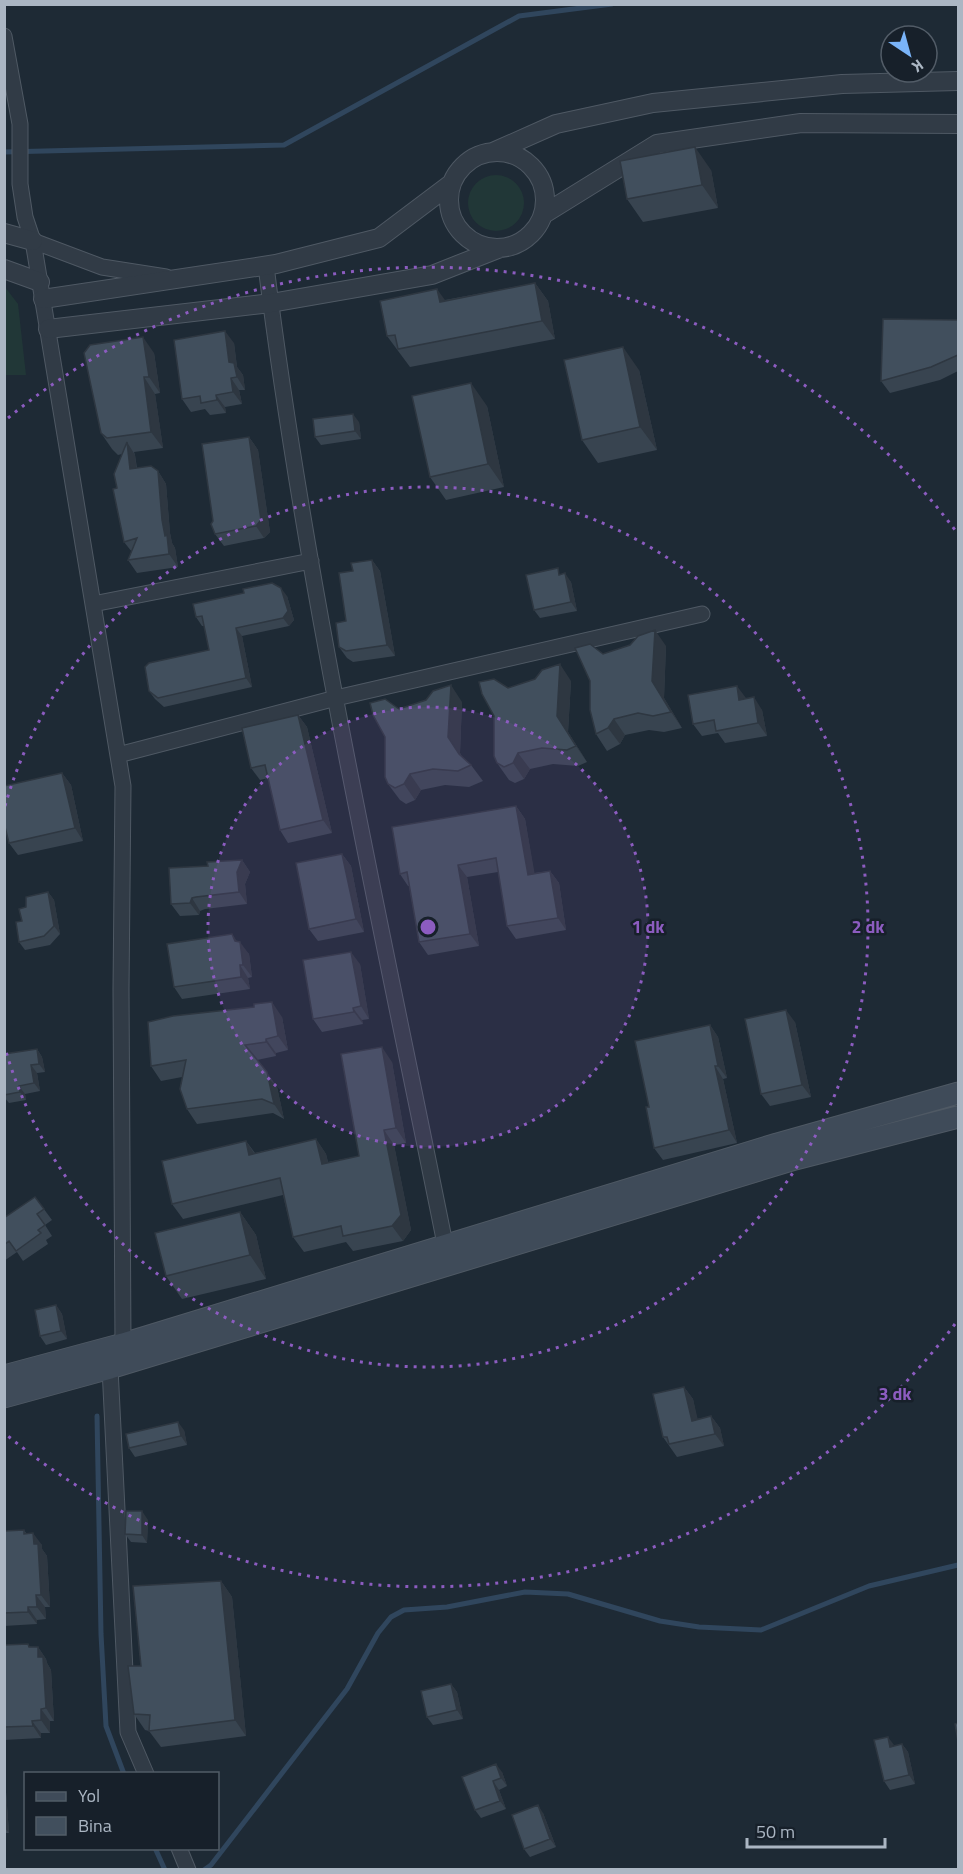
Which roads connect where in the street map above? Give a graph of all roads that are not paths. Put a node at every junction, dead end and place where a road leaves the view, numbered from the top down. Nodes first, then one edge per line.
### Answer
1 (4, 36) edge
2 (958, 81) edge
3 (958, 124) edge
4 (493, 152) junction
5 (452, 183) junction
6 (544, 214) junction
7 (4, 233) edge
8 (33, 241) junction
9 (498, 249) junction
10 (266, 266) junction
11 (4, 269) edge
12 (178, 279) junction
13 (41, 290) junction
14 (271, 303) junction
15 (48, 329) junction
16 (311, 561) junction
17 (93, 604) junction
18 (702, 614) dead end
19 (336, 698) junction
20 (118, 755) junction
21 (958, 1093) edge
22 (958, 1117) edge
23 (445, 1244) junction
24 (123, 1344) junction
25 (110, 1368) junction
26 (4, 1376) edge
27 (4, 1397) edge
28 (146, 1772) edge
29 (180, 1850) edge
30 (188, 1869) edge

1 - 8 street
2 - 4 street
3 - 6 street
4 - 5 street
4 - 6 street
5 - 9 street
5 - 10 street
6 - 9 street
7 - 8 street
8 - 12 street
8 - 13 street
9 - 14 street
10 - 12 street
10 - 14 street
11 - 13 street
12 - 13 street
13 - 15 street
14 - 15 street
14 - 16 street
15 - 17 street
16 - 17 street
16 - 19 street
17 - 20 street
18 - 19 street
19 - 20 street
19 - 23 street
20 - 24 street
21 - 23 main road
22 - 25 main road
23 - 24 main road
24 - 25 street
24 - 26 main road
25 - 27 main road
25 - 28 street
29 - 30 street

